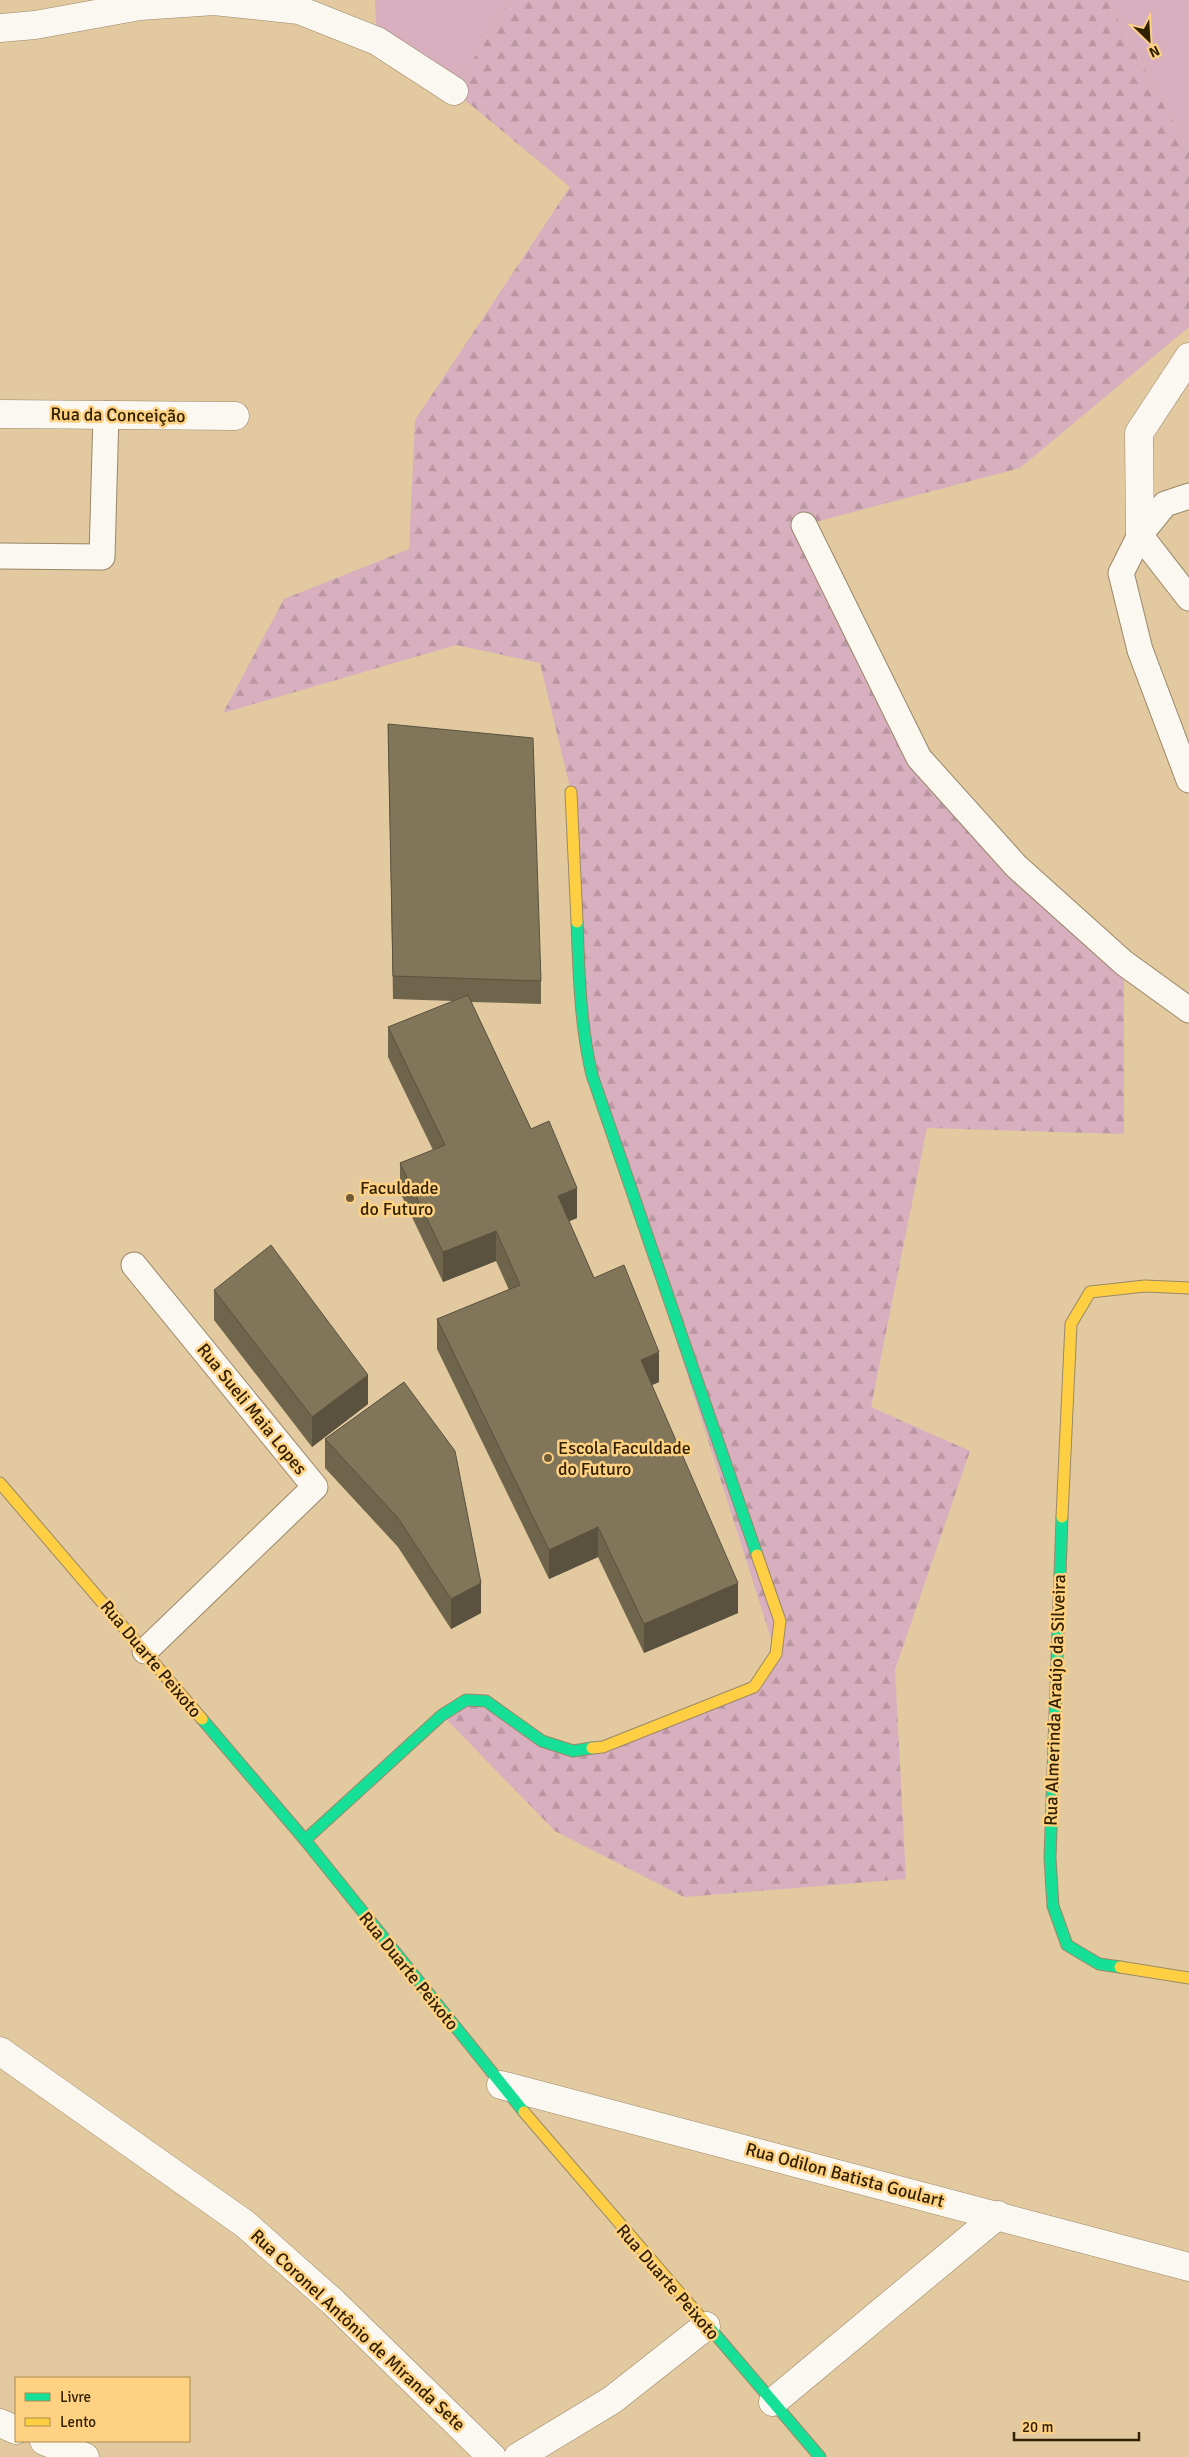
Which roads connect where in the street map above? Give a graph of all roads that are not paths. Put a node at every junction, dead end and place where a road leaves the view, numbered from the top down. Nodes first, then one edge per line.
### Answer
1 (0, 28) edge
2 (454, 91) dead end
3 (1189, 357) edge
4 (0, 414) edge
5 (106, 414) junction
6 (236, 416) dead end
7 (1189, 496) edge
8 (804, 525) dead end
9 (1140, 535) junction
10 (0, 556) edge
11 (1189, 598) edge
12 (1189, 780) edge
13 (571, 792) dead end
14 (1189, 1010) edge
15 (134, 1265) dead end
16 (1189, 1288) edge
17 (0, 1483) edge
18 (145, 1651) junction
19 (305, 1840) junction
20 (1189, 1978) edge
21 (0, 2051) edge
22 (501, 2085) junction
23 (998, 2215) junction
24 (1189, 2267) edge
25 (706, 2326) junction
26 (773, 2402) junction
27 (0, 2423) edge
28 (15, 2430) edge
29 (47, 2442) edge
30 (85, 2457) edge
31 (492, 2457) edge
32 (518, 2457) edge
33 (820, 2457) edge

1 - 2 street
3 - 9 street
4 - 5 street, Rua da Conceição
5 - 6 street, Rua da Conceição
5 - 10 lane
7 - 9 lane
8 - 14 lane
9 - 11 lane
9 - 12 lane
13 - 19 street
15 - 18 lane, Rua Sueli Maia Lopes
16 - 20 street, Rua Almerinda Araújo da Silveira
17 - 18 street, Rua Duarte Peixoto
18 - 19 street, Rua Duarte Peixoto
19 - 22 street, Rua Duarte Peixoto
21 - 31 street, Rua Coronel Antônio de Miranda Sete
22 - 23 street, Rua Odilon Batista Goulart
22 - 25 street, Rua Duarte Peixoto
23 - 24 street, Rua Odilon Batista Goulart
23 - 26 street
25 - 26 street, Rua Duarte Peixoto
25 - 32 street
26 - 33 street, Rua Duarte Peixoto
27 - 28 street
29 - 30 street

